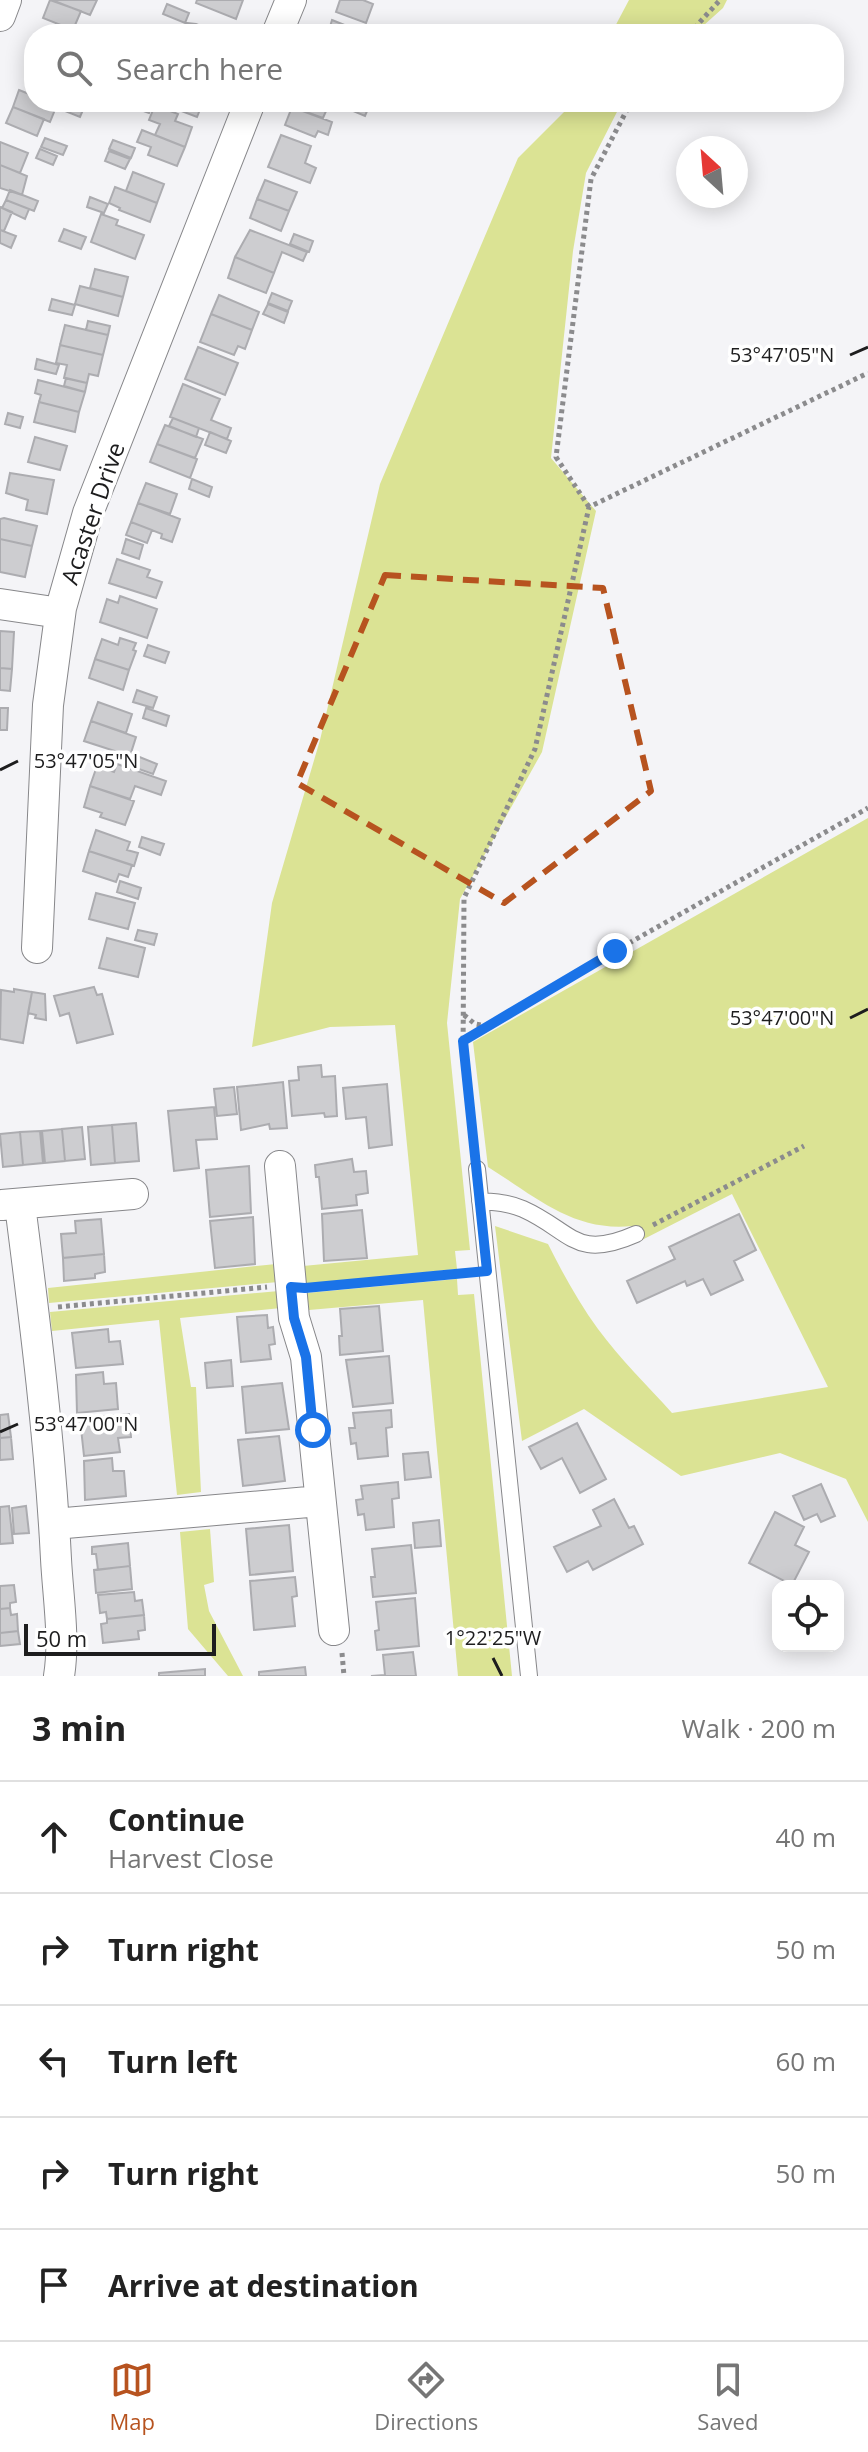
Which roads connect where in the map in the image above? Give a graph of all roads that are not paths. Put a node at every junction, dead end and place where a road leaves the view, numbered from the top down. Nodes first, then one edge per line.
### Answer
1 (6, 0) edge
2 (291, 0) edge
3 (0, 16) edge
4 (281, 24) edge
5 (246, 112) edge
6 (0, 604) edge
7 (60, 613) junction
8 (37, 948) dead end
9 (279, 1156) dead end
10 (477, 1169) road end
11 (133, 1194) dead end
12 (480, 1201) junction
13 (10, 1205) edge
14 (636, 1234) road end
15 (320, 1501) junction
16 (54, 1524) junction
17 (334, 1630) dead end
18 (59, 1676) edge
19 (529, 1676) edge

1 - 3 street
2 - 4 street
5 - 7 street, Acaster Drive
6 - 7 street
7 - 8 street, Acaster Drive
9 - 15 street
10 - 12 lane
11 - 13 street
12 - 14 lane
12 - 19 lane
13 - 16 street
15 - 16 street
15 - 17 street
16 - 18 street

